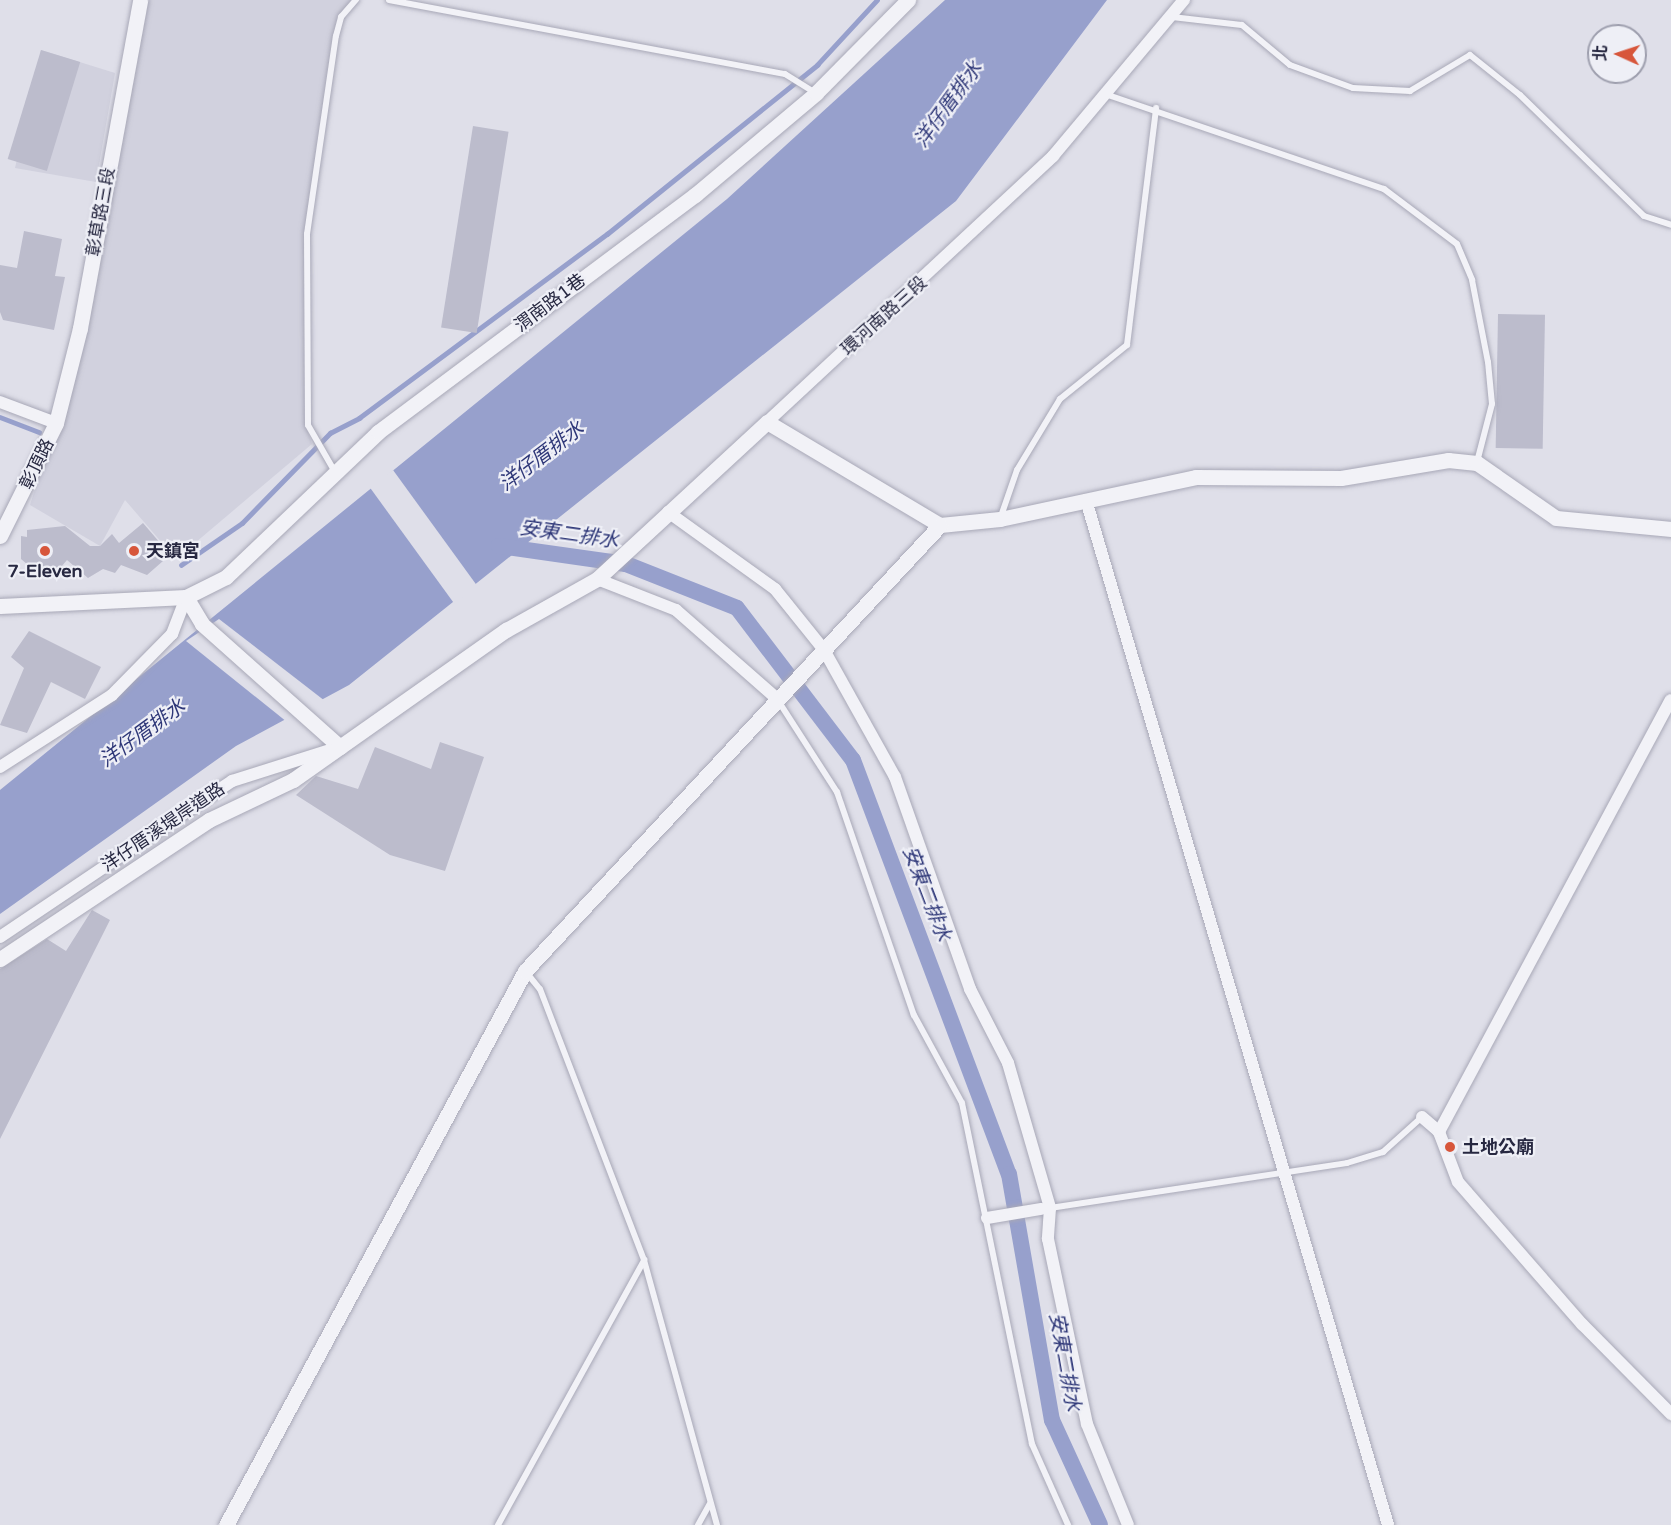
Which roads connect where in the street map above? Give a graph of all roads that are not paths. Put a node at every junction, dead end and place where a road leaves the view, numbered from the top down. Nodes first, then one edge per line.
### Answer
1 (140, 0) edge
2 (356, 0) edge
3 (389, 0) edge
4 (908, 0) edge
5 (1184, 0) edge
6 (1172, 18) junction
7 (816, 93) junction
8 (1103, 94) junction
9 (1156, 108) junction
10 (1671, 225) edge
11 (0, 402) edge
12 (767, 422) junction
13 (56, 423) junction
14 (1477, 463) junction
15 (335, 472) junction
16 (1086, 500) junction
17 (668, 512) junction
18 (1000, 519) junction
19 (940, 525) junction
20 (1671, 529) edge
21 (1, 533) edge
22 (597, 579) junction
23 (186, 597) junction
24 (0, 606) edge
25 (819, 654) junction
26 (779, 693) junction
27 (1671, 700) edge
28 (340, 747) junction
29 (0, 767) edge
30 (0, 937) edge
31 (0, 959) edge
32 (525, 971) junction
33 (1430, 1124) junction
34 (1282, 1174) junction
35 (1046, 1209) junction
36 (987, 1218) junction
37 (644, 1260) junction
38 (1671, 1413) edge
39 (710, 1503) junction
40 (226, 1525) edge
41 (498, 1525) edge
42 (698, 1525) edge
43 (717, 1525) edge
44 (1068, 1525) edge
45 (1128, 1525) edge
46 (1388, 1525) edge

1 - 13 street, 彰草路三段
2 - 15 lane
3 - 7 lane
4 - 7 street, 渭南路1巷
5 - 6 street
6 - 8 street, 環河南路三段
6 - 10 lane
7 - 15 street, 渭南路1巷
8 - 9 lane
8 - 12 street, 環河南路三段
9 - 14 lane
9 - 18 lane
11 - 13 street
12 - 17 street, 環河南路三段
12 - 19 street
13 - 21 street, 彰頂路
14 - 16 street
14 - 20 street
15 - 23 street, 渭南路1巷
16 - 18 street
16 - 34 street
17 - 22 street, 環河南路三段
17 - 25 street
18 - 19 street
19 - 25 street
22 - 26 street
22 - 28 street, 環河南路三段
23 - 24 street
23 - 28 street
23 - 29 street
25 - 26 street
25 - 35 street
26 - 32 street
26 - 36 lane
27 - 33 street
28 - 30 street, 洋仔厝溪堤岸道路
28 - 31 street, 環河南路三段
32 - 37 lane
32 - 40 street
33 - 34 lane
33 - 38 street
34 - 35 lane
34 - 46 street
35 - 36 street
35 - 45 street
36 - 44 lane
37 - 39 lane
37 - 41 lane
39 - 42 lane
39 - 43 lane

